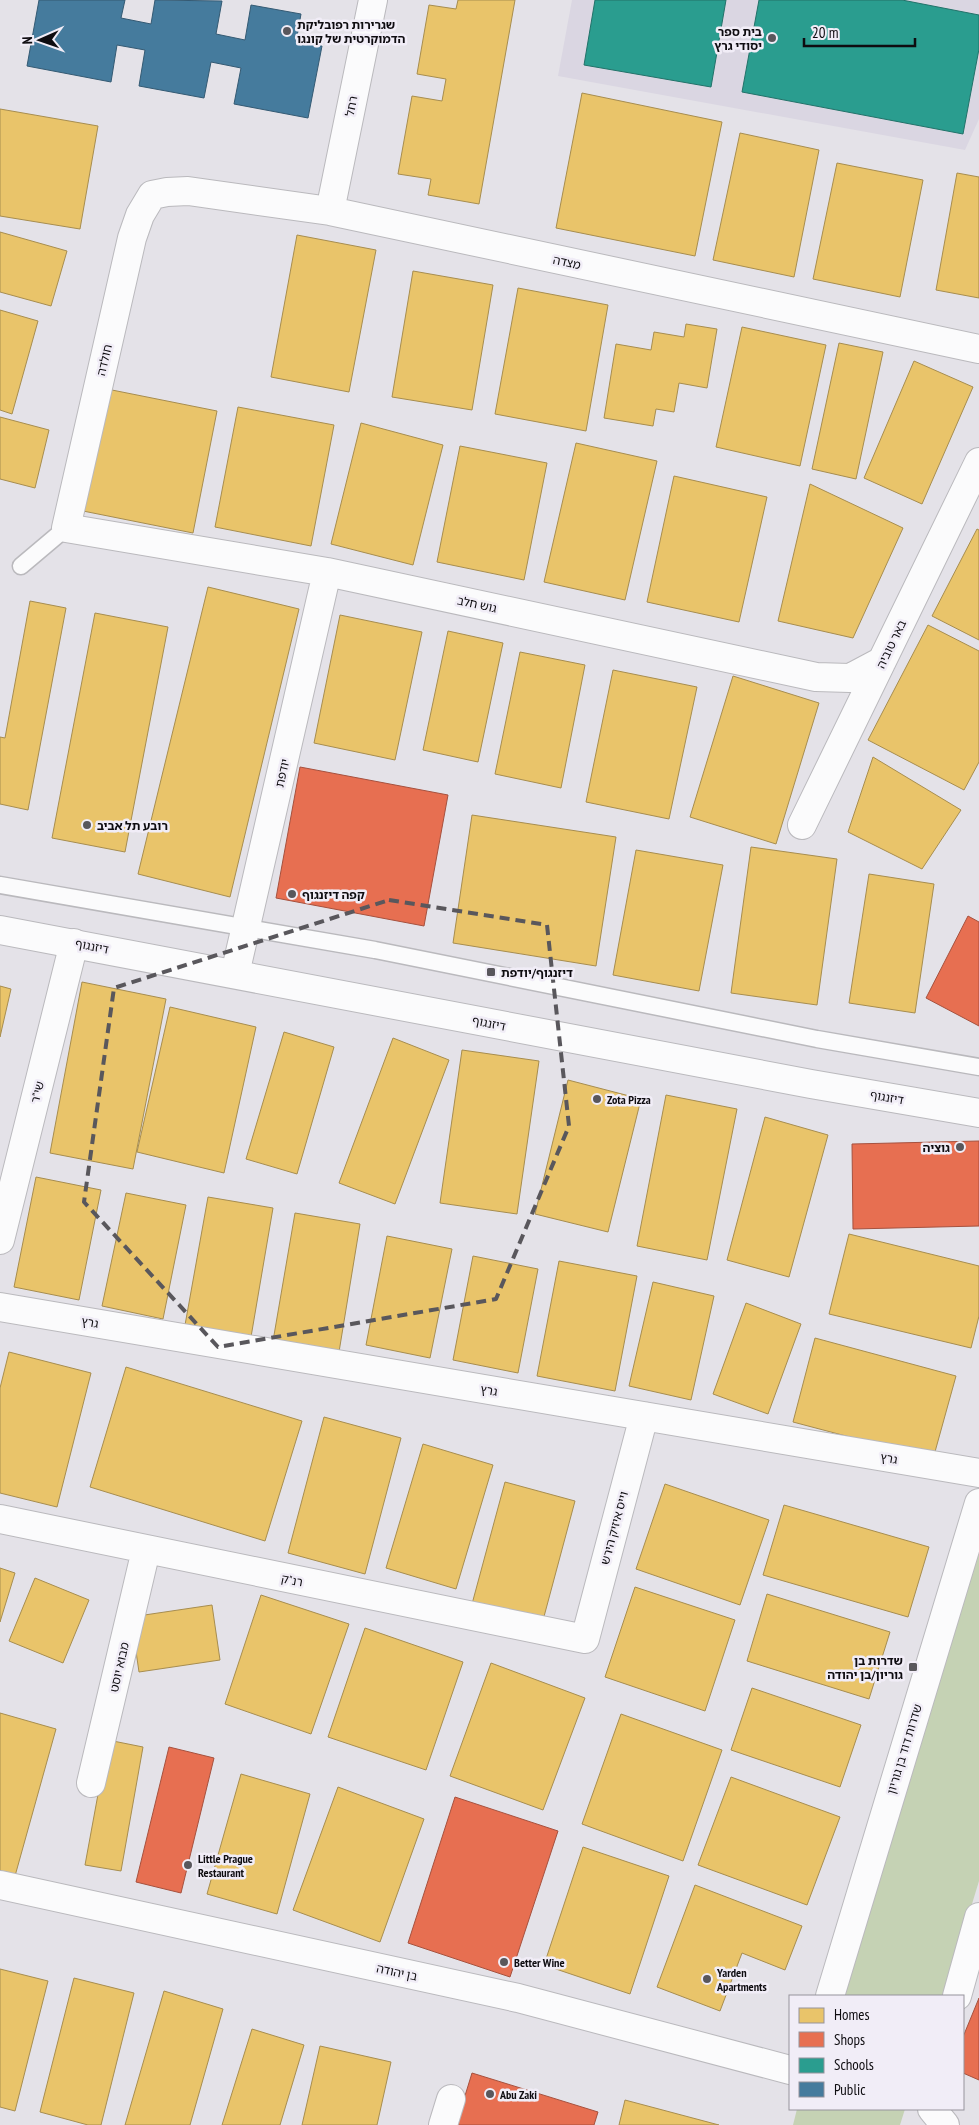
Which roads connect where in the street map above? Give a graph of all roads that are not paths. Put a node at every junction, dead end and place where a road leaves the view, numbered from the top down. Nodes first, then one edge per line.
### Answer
1 (373, 0) edge
2 (152, 195) joint
3 (330, 211) junction
4 (979, 349) edge
5 (979, 462) edge
6 (66, 528) junction
7 (21, 566) dead end
8 (327, 572) junction
9 (882, 661) junction
10 (802, 825) dead end
11 (0, 885) edge
12 (246, 929) junction
13 (0, 930) edge
14 (74, 942) junction
15 (235, 974) junction
16 (979, 1067) edge
17 (979, 1113) edge
18 (0, 1240) edge
19 (0, 1307) edge
20 (644, 1416) junction
21 (979, 1473) edge
22 (979, 1503) edge
23 (0, 1519) edge
24 (146, 1550) junction
25 (585, 1639) joint
26 (91, 1783) dead end
27 (0, 1885) edge
28 (979, 1917) edge
29 (830, 1995) edge
30 (957, 1995) edge
31 (789, 2070) edge
32 (451, 2099) dead end
33 (926, 2110) edge
34 (933, 2110) edge
35 (443, 2125) edge
36 (922, 2125) edge
37 (945, 2125) edge

1 - 3 street, רחל
2 - 3 street, מצדה
2 - 6 street, חולדה
3 - 4 street, מצדה
5 - 9 street, באר טוביה
6 - 7 lane
6 - 8 street, גוש חלב
8 - 9 street, גוש חלב
8 - 12 street, יודפת
9 - 10 street, באר טוביה
11 - 12 lane
12 - 15 street, יודפת
12 - 16 lane
13 - 14 street, דיזנגוף
14 - 15 street, דיזנגוף
14 - 18 street, שי"ר
15 - 17 street, דיזנגוף
19 - 20 street, גרץ
20 - 21 street, גרץ
20 - 25 street, וייס איזיק הירש
22 - 29 street, שדרות דוד בן גוריון
23 - 24 street, רנ"ק
24 - 25 street, רנ"ק
24 - 26 street, מבוא יוסט
27 - 31 street, בן יהודה
28 - 30 street
32 - 35 street
33 - 36 street
34 - 37 street

